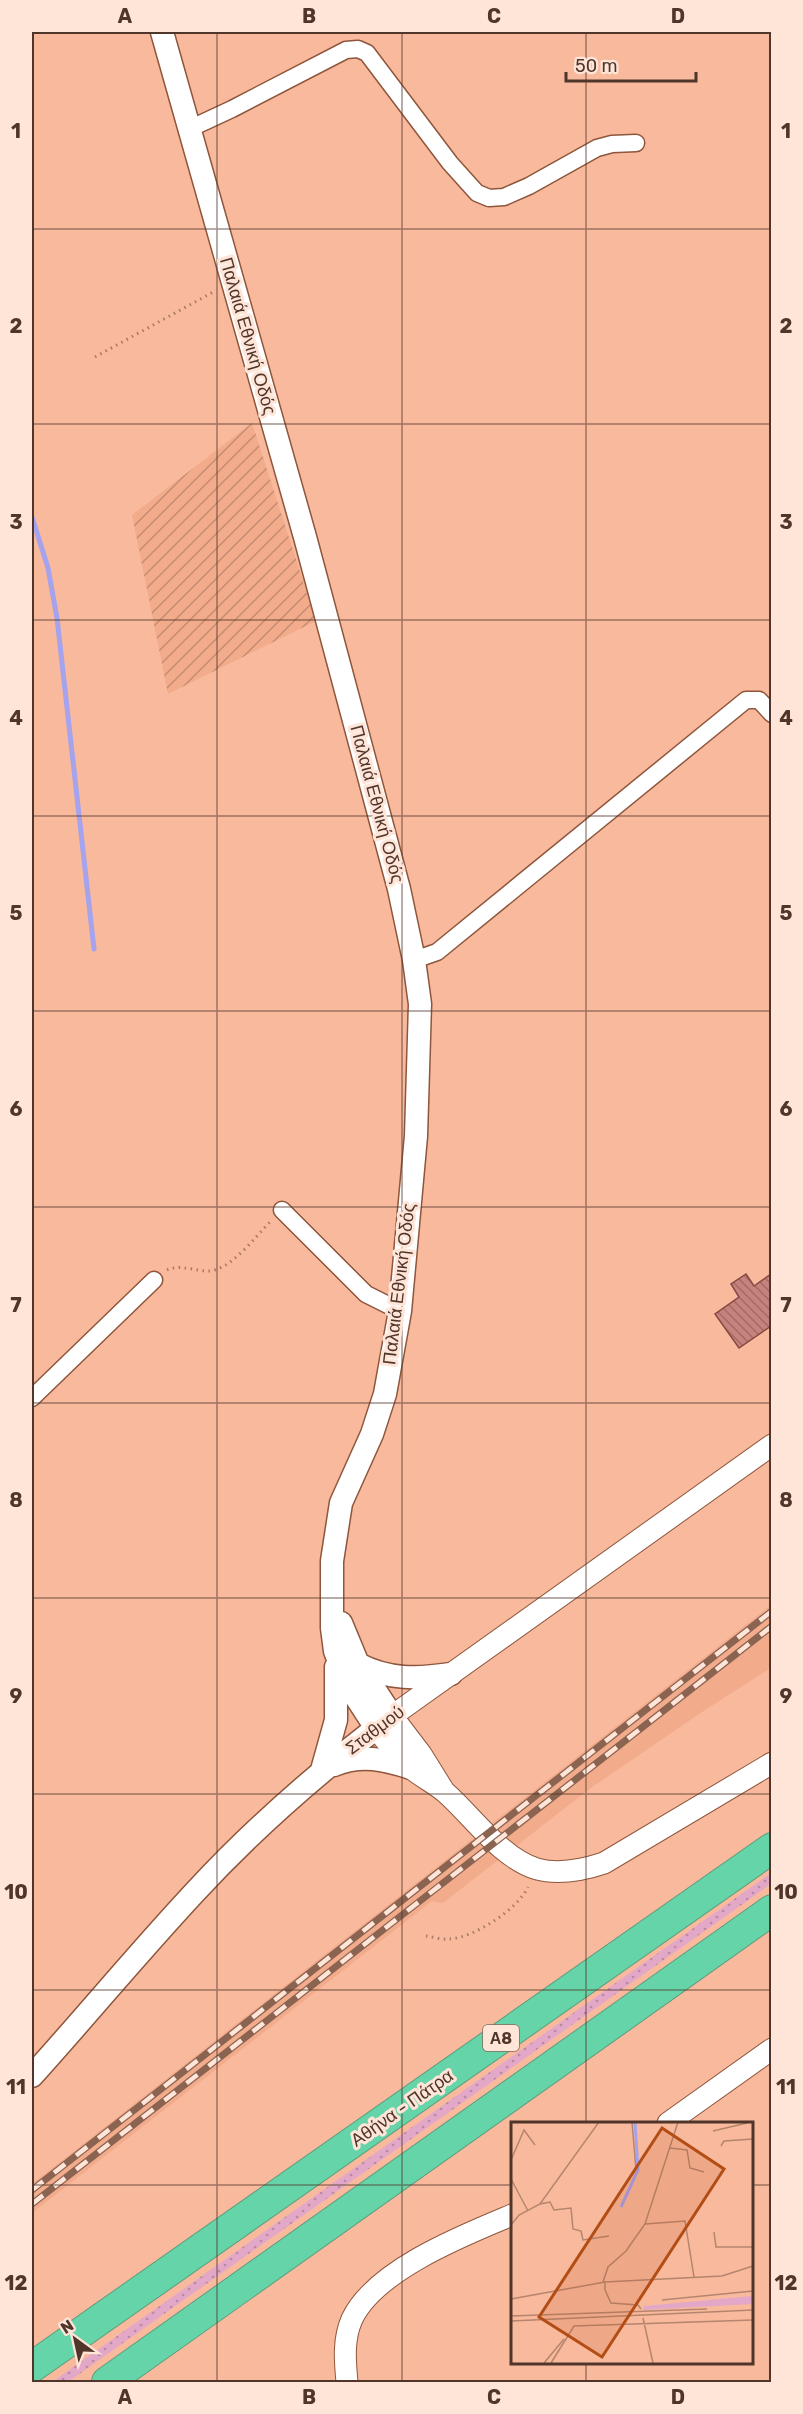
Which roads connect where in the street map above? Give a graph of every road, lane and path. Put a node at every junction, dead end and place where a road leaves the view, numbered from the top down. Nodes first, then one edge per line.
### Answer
1 (162, 32) edge
2 (189, 129) junction
3 (636, 143) dead end
4 (233, 282) junction
5 (95, 357) dead end
6 (771, 714) edge
7 (414, 960) junction
8 (282, 1210) joint
9 (154, 1280) joint
10 (400, 1311) junction
11 (32, 1398) edge
12 (771, 1445) edge
13 (332, 1590) junction
14 (335, 1651) junction
15 (358, 1664) junction
16 (451, 1674) junction
17 (384, 1722) junction
18 (771, 1763) edge
19 (411, 1768) junction
20 (322, 1771) junction
21 (444, 1791) junction
22 (771, 1848) edge
23 (537, 1869) junction
24 (771, 1910) edge
25 (426, 1936) dead end
26 (771, 2049) edge
27 (32, 2076) edge
28 (669, 2122) edge
29 (511, 2215) edge
30 (32, 2367) edge
31 (107, 2382) edge
32 (347, 2382) edge

1 - 2 main road, Παλαιά Εθνική Οδός
2 - 3 street
2 - 4 main road, Παλαιά Εθνική Οδός
4 - 5 path
4 - 7 main road, Παλαιά Εθνική Οδός
6 - 7 street
7 - 10 main road, Παλαιά Εθνική Οδός
8 - 9 path
8 - 10 street
9 - 11 street
10 - 13 main road, Παλαιά Εθνική Οδός
12 - 16 street, Σταθμού
13 - 14 main road, Παλαιά Εθνική Οδός
13 - 15 main road, Παλαιά Εθνική Οδός
14 - 17 main road, Παλαιά Εθνική Οδός
14 - 20 main road
15 - 16 main road
15 - 17 main road, Παλαιά Εθνική Οδός
16 - 17 street, Σταθμού
17 - 19 street
17 - 20 main road, Σταθμού
17 - 21 street
18 - 23 street
19 - 20 main road
19 - 21 street
20 - 27 main road, Σταθμού
21 - 23 street
22 - 30 highway, Αθήνα - Πάτρα / Α8
23 - 25 path
24 - 31 highway
26 - 28 street
29 - 32 street

